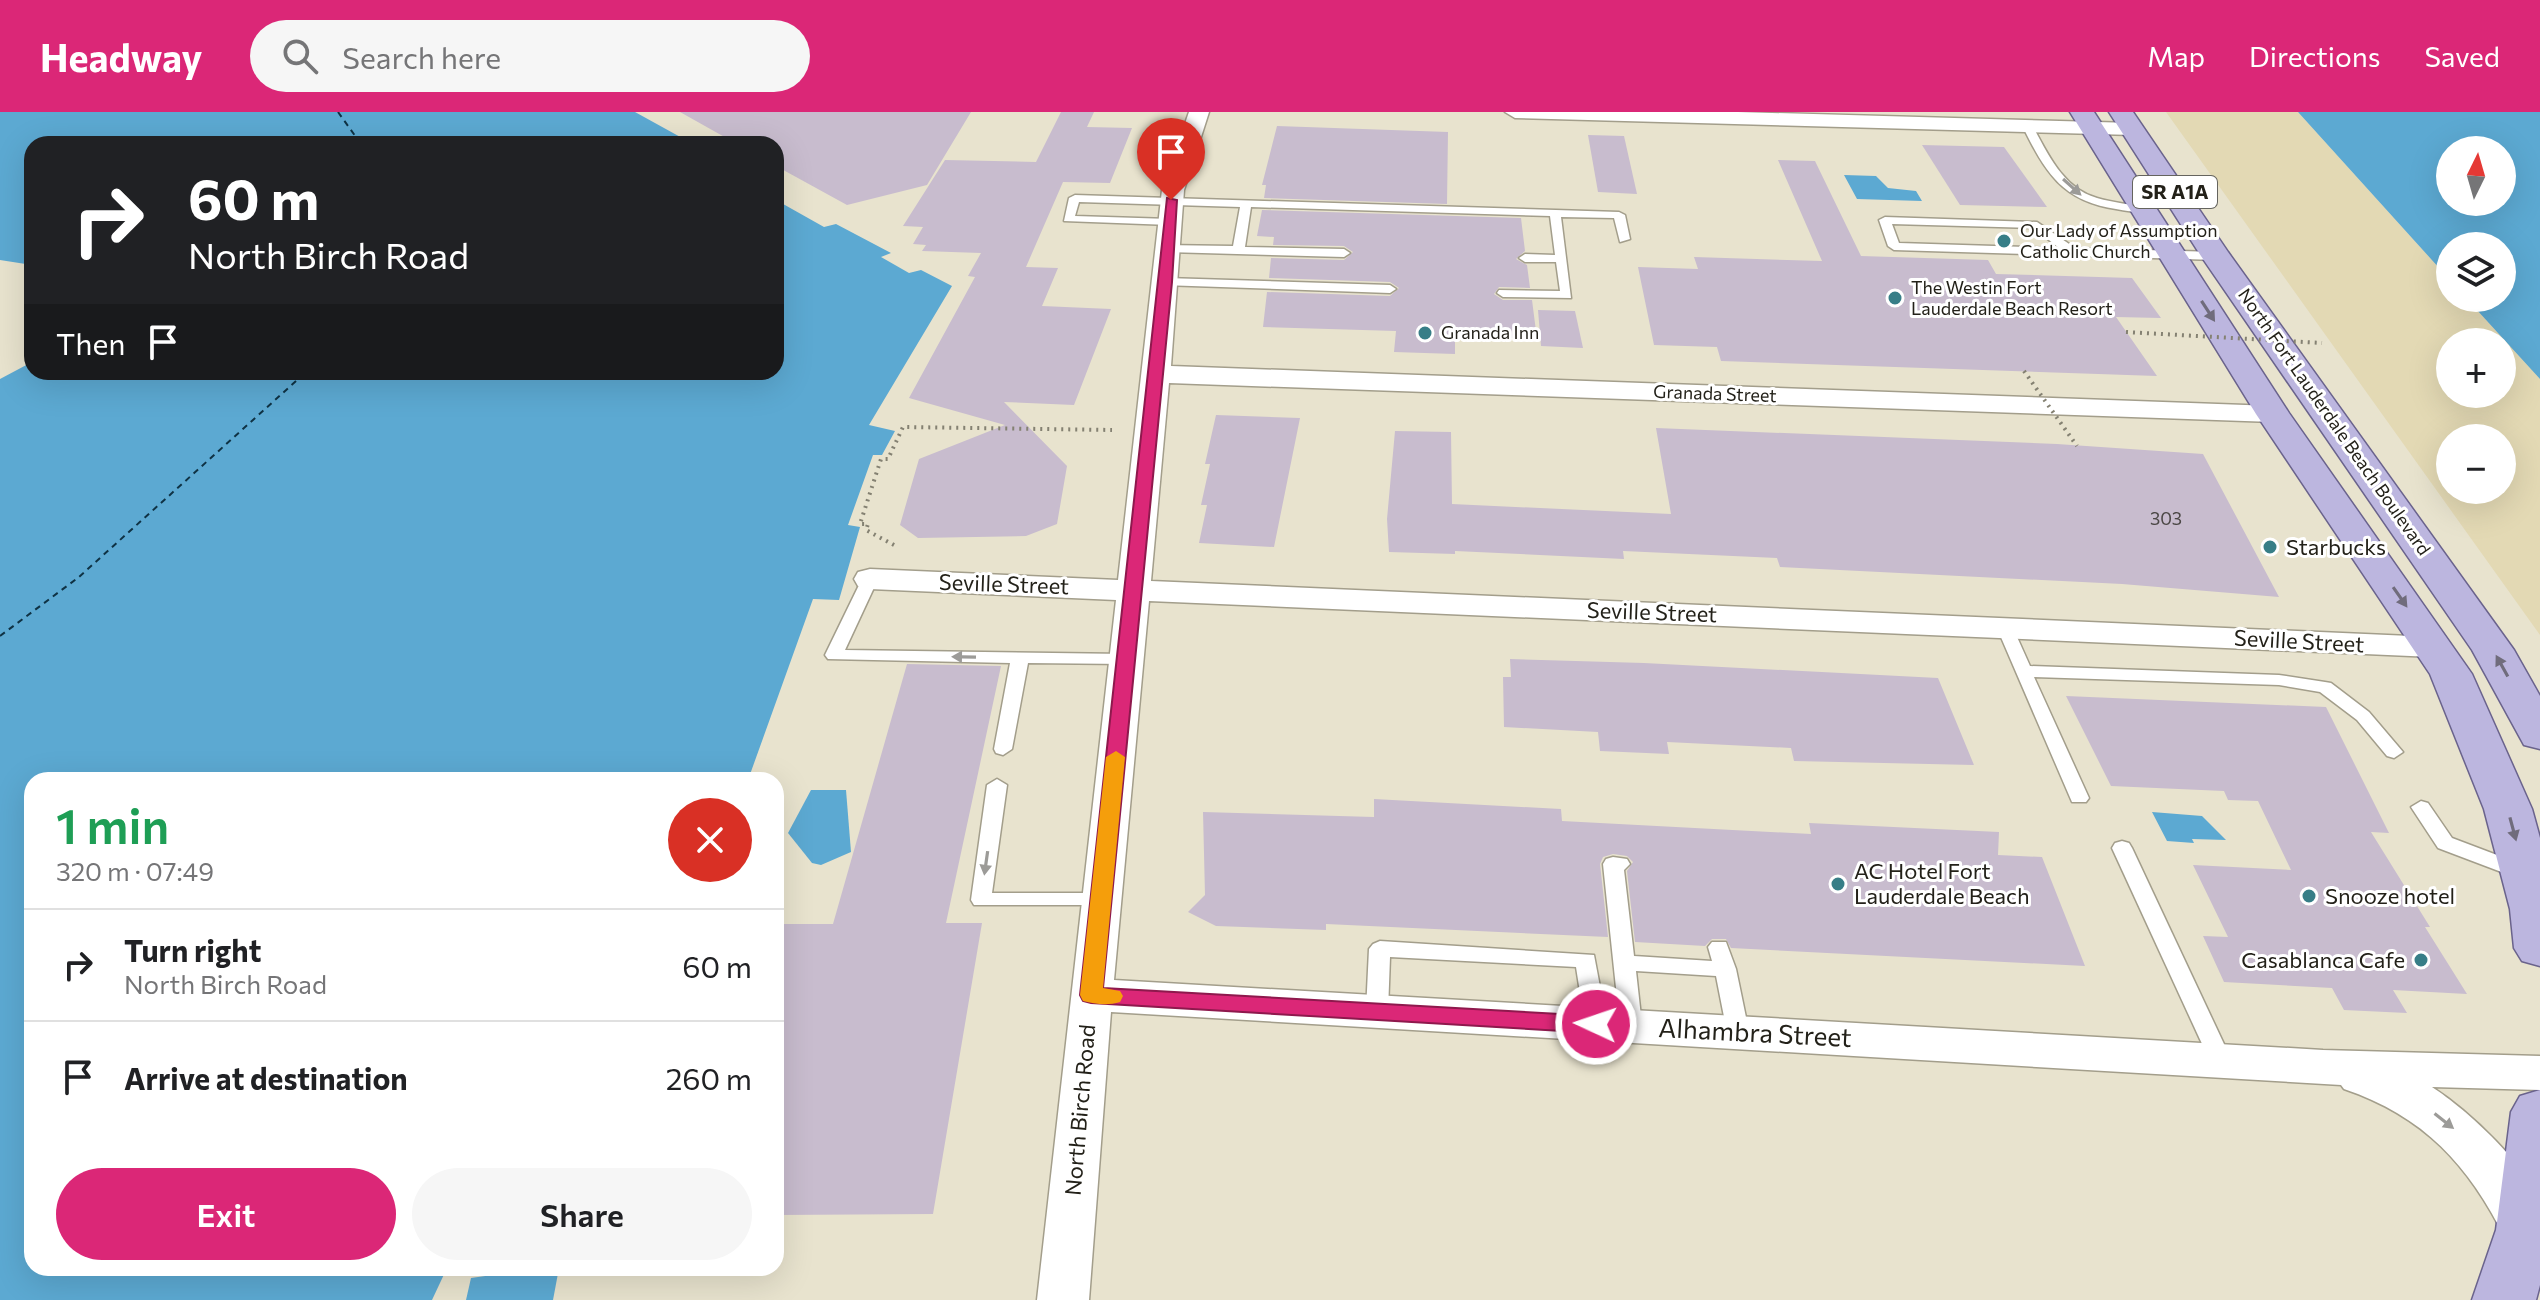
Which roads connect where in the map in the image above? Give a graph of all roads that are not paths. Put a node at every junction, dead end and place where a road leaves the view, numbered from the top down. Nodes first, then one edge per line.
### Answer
1 (1199, 112) edge
2 (1515, 112) edge
3 (1758, 115) edge
4 (2107, 120) edge
5 (2027, 125) junction
6 (1246, 203) junction
7 (2144, 210) junction
8 (1555, 212) junction
9 (1169, 238) junction
10 (1624, 239) dead end
11 (1238, 250) junction
12 (2072, 252) junction
13 (1344, 253) dead end
14 (2171, 255) junction
15 (2216, 256) junction
16 (1525, 258) dead end
17 (1562, 259) junction
18 (1390, 289) dead end
19 (1503, 293) dead end
20 (1156, 374) junction
21 (2273, 414) junction
22 (870, 579) joint
23 (1134, 590) junction
24 (2005, 628) junction
25 (2433, 647) junction
26 (1020, 658) junction
27 (1126, 659) junction
28 (2023, 671) junction
29 (2540, 735) edge
30 (1003, 749) dead end
31 (2394, 752) dead end
32 (997, 785) dead end
33 (2079, 798) dead end
34 (2421, 807) dead end
35 (2122, 848) dead end
36 (1620, 864) dead end
37 (2525, 874) junction
38 (1101, 900) junction
39 (1719, 947) dead end
40 (2540, 948) edge
41 (1625, 963) junction
42 (1725, 969) junction
43 (1091, 995) junction
44 (1377, 1011) junction
45 (1614, 1025) junction
46 (1738, 1032) junction
47 (2220, 1059) junction
48 (2323, 1067) junction
49 (2540, 1073) edge
50 (2540, 1112) edge
51 (2526, 1230) junction
52 (1063, 1300) edge
53 (2504, 1300) edge

1 - 9 street, North Birch Road
2 - 3 street
3 - 5 street
4 - 5 street
4 - 7 main road, North Fort Lauderdale Beach Boulevard / SR A1A
4 - 15 main road, North Fort Lauderdale Beach Boulevard / SR A1A
5 -> 7 lane
6 - 8 lane
6 - 9 lane
6 - 11 lane
7 - 14 main road, North Fort Lauderdale Beach Boulevard / SR A1A
8 - 10 lane
8 - 17 lane
9 - 9 lane
9 - 11 lane
9 - 18 lane
9 - 20 street, North Birch Road
11 - 13 lane
12 - 12 lane
12 - 14 lane
14 - 15 lane
14 -> 21 main road, North Fort Lauderdale Beach Boulevard / SR A1A
29 -> 15 main road, North Fort Lauderdale Beach Boulevard / SR A1A
16 - 17 lane
17 - 19 lane
20 - 21 street, Granada Street
20 - 23 street, North Birch Road
21 -> 25 main road, North Fort Lauderdale Beach Boulevard / SR A1A
22 - 23 street, Seville Street
26 -> 22 lane
23 - 24 street, Seville Street
23 - 27 street, North Birch Road
24 - 25 street, Seville Street
24 - 28 lane
25 -> 37 main road, North Fort Lauderdale Beach Boulevard / SR A1A
26 - 27 lane
26 - 30 lane
27 - 38 street, North Birch Road
28 - 31 lane
28 - 33 lane
32 -> 38 lane
34 - 37 lane
35 - 47 lane
36 - 41 lane
37 - 40 main road, North Fort Lauderdale Beach Boulevard / SR A1A
38 - 43 street, North Birch Road
39 - 42 lane
41 - 42 lane
41 - 45 lane
42 - 46 lane
43 - 44 street, Alhambra Street
43 - 52 street, North Birch Road
44 - 45 street, Alhambra Street
44 - 45 lane
45 - 46 street, Alhambra Street
46 - 47 street, Alhambra Street
47 - 48 street, Alhambra Street
48 - 49 street, Alhambra Street
48 -> 51 street, Alhambra Street
50 - 51 main road
51 - 53 main road

